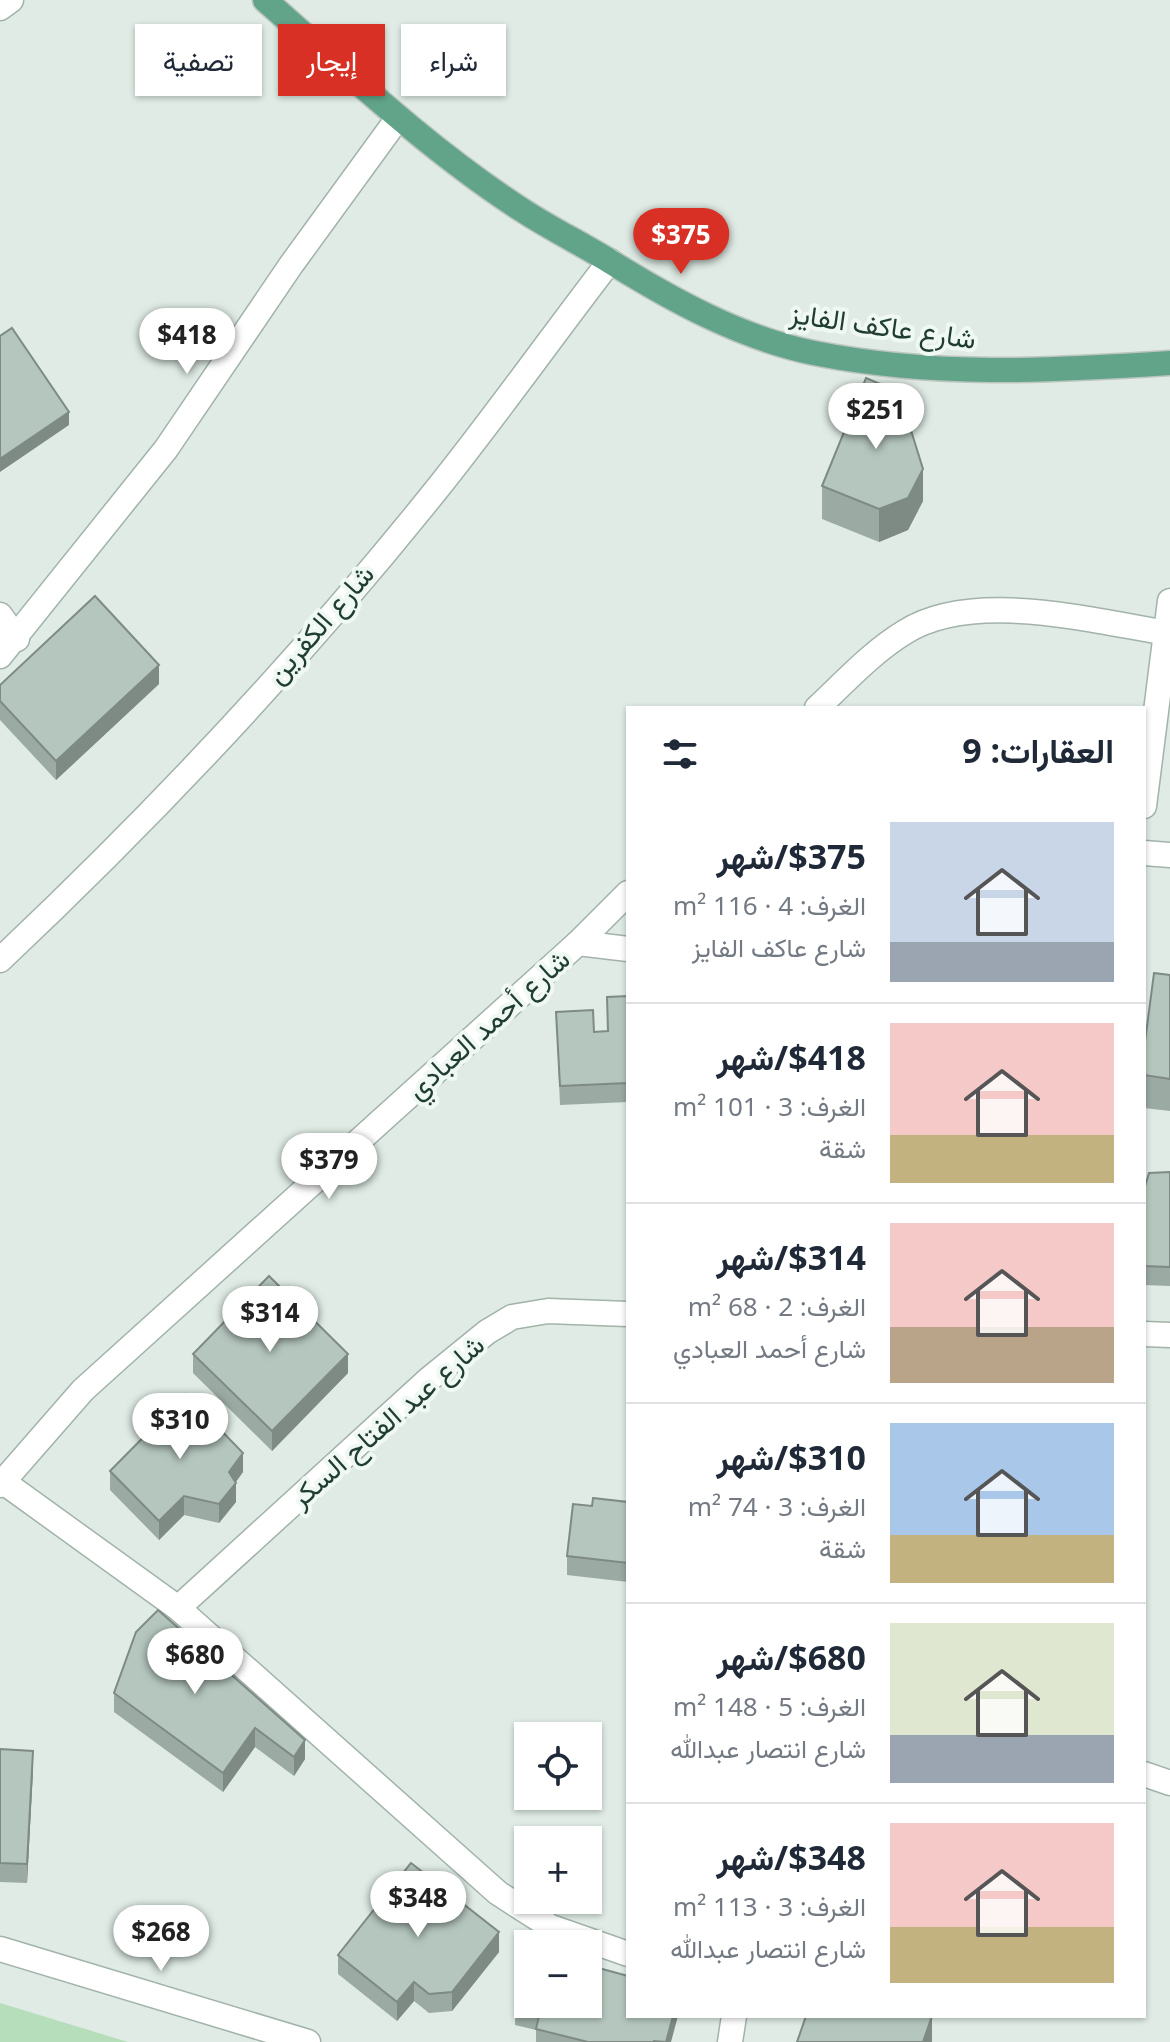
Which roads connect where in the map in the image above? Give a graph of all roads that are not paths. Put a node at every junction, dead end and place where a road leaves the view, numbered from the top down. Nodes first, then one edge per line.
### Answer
1 (11, 0) edge
2 (265, 0) edge
3 (0, 8) edge
4 (398, 118) junction
5 (610, 261) junction
6 (1170, 363) edge
7 (1170, 601) edge
8 (0, 615) edge
9 (1168, 633) edge
10 (8, 647) edge
11 (819, 706) edge
12 (1146, 788) edge
13 (1146, 853) edge
14 (1170, 855) edge
15 (626, 895) edge
16 (578, 943) junction
17 (626, 949) edge
18 (0, 960) edge
19 (626, 1314) edge
20 (1146, 1334) edge
21 (1170, 1335) edge
22 (1, 1483) edge
23 (178, 1608) junction
24 (1146, 1775) edge
25 (1170, 1783) edge
26 (0, 1949) edge
27 (626, 1953) edge
28 (734, 2018) edge
29 (308, 2042) edge
30 (730, 2042) edge

1 - 3 street
2 - 4 main road, شارع عاكف الفايز
4 - 5 main road, شارع عاكف الفايز
4 - 10 street
5 - 6 main road, شارع عاكف الفايز
5 - 18 street, شارع الكفرين
7 - 9 street
8 - 10 street
9 - 11 street
9 - 12 street
13 - 14 street
15 - 16 street, شارع أحمد العبادي
16 - 17 street
16 - 22 street, شارع أحمد العبادي
19 - 23 street, شارع عبد الفتاح السكر
20 - 21 street
22 - 23 street
23 - 27 street
24 - 25 street
26 - 29 street
28 - 30 street

